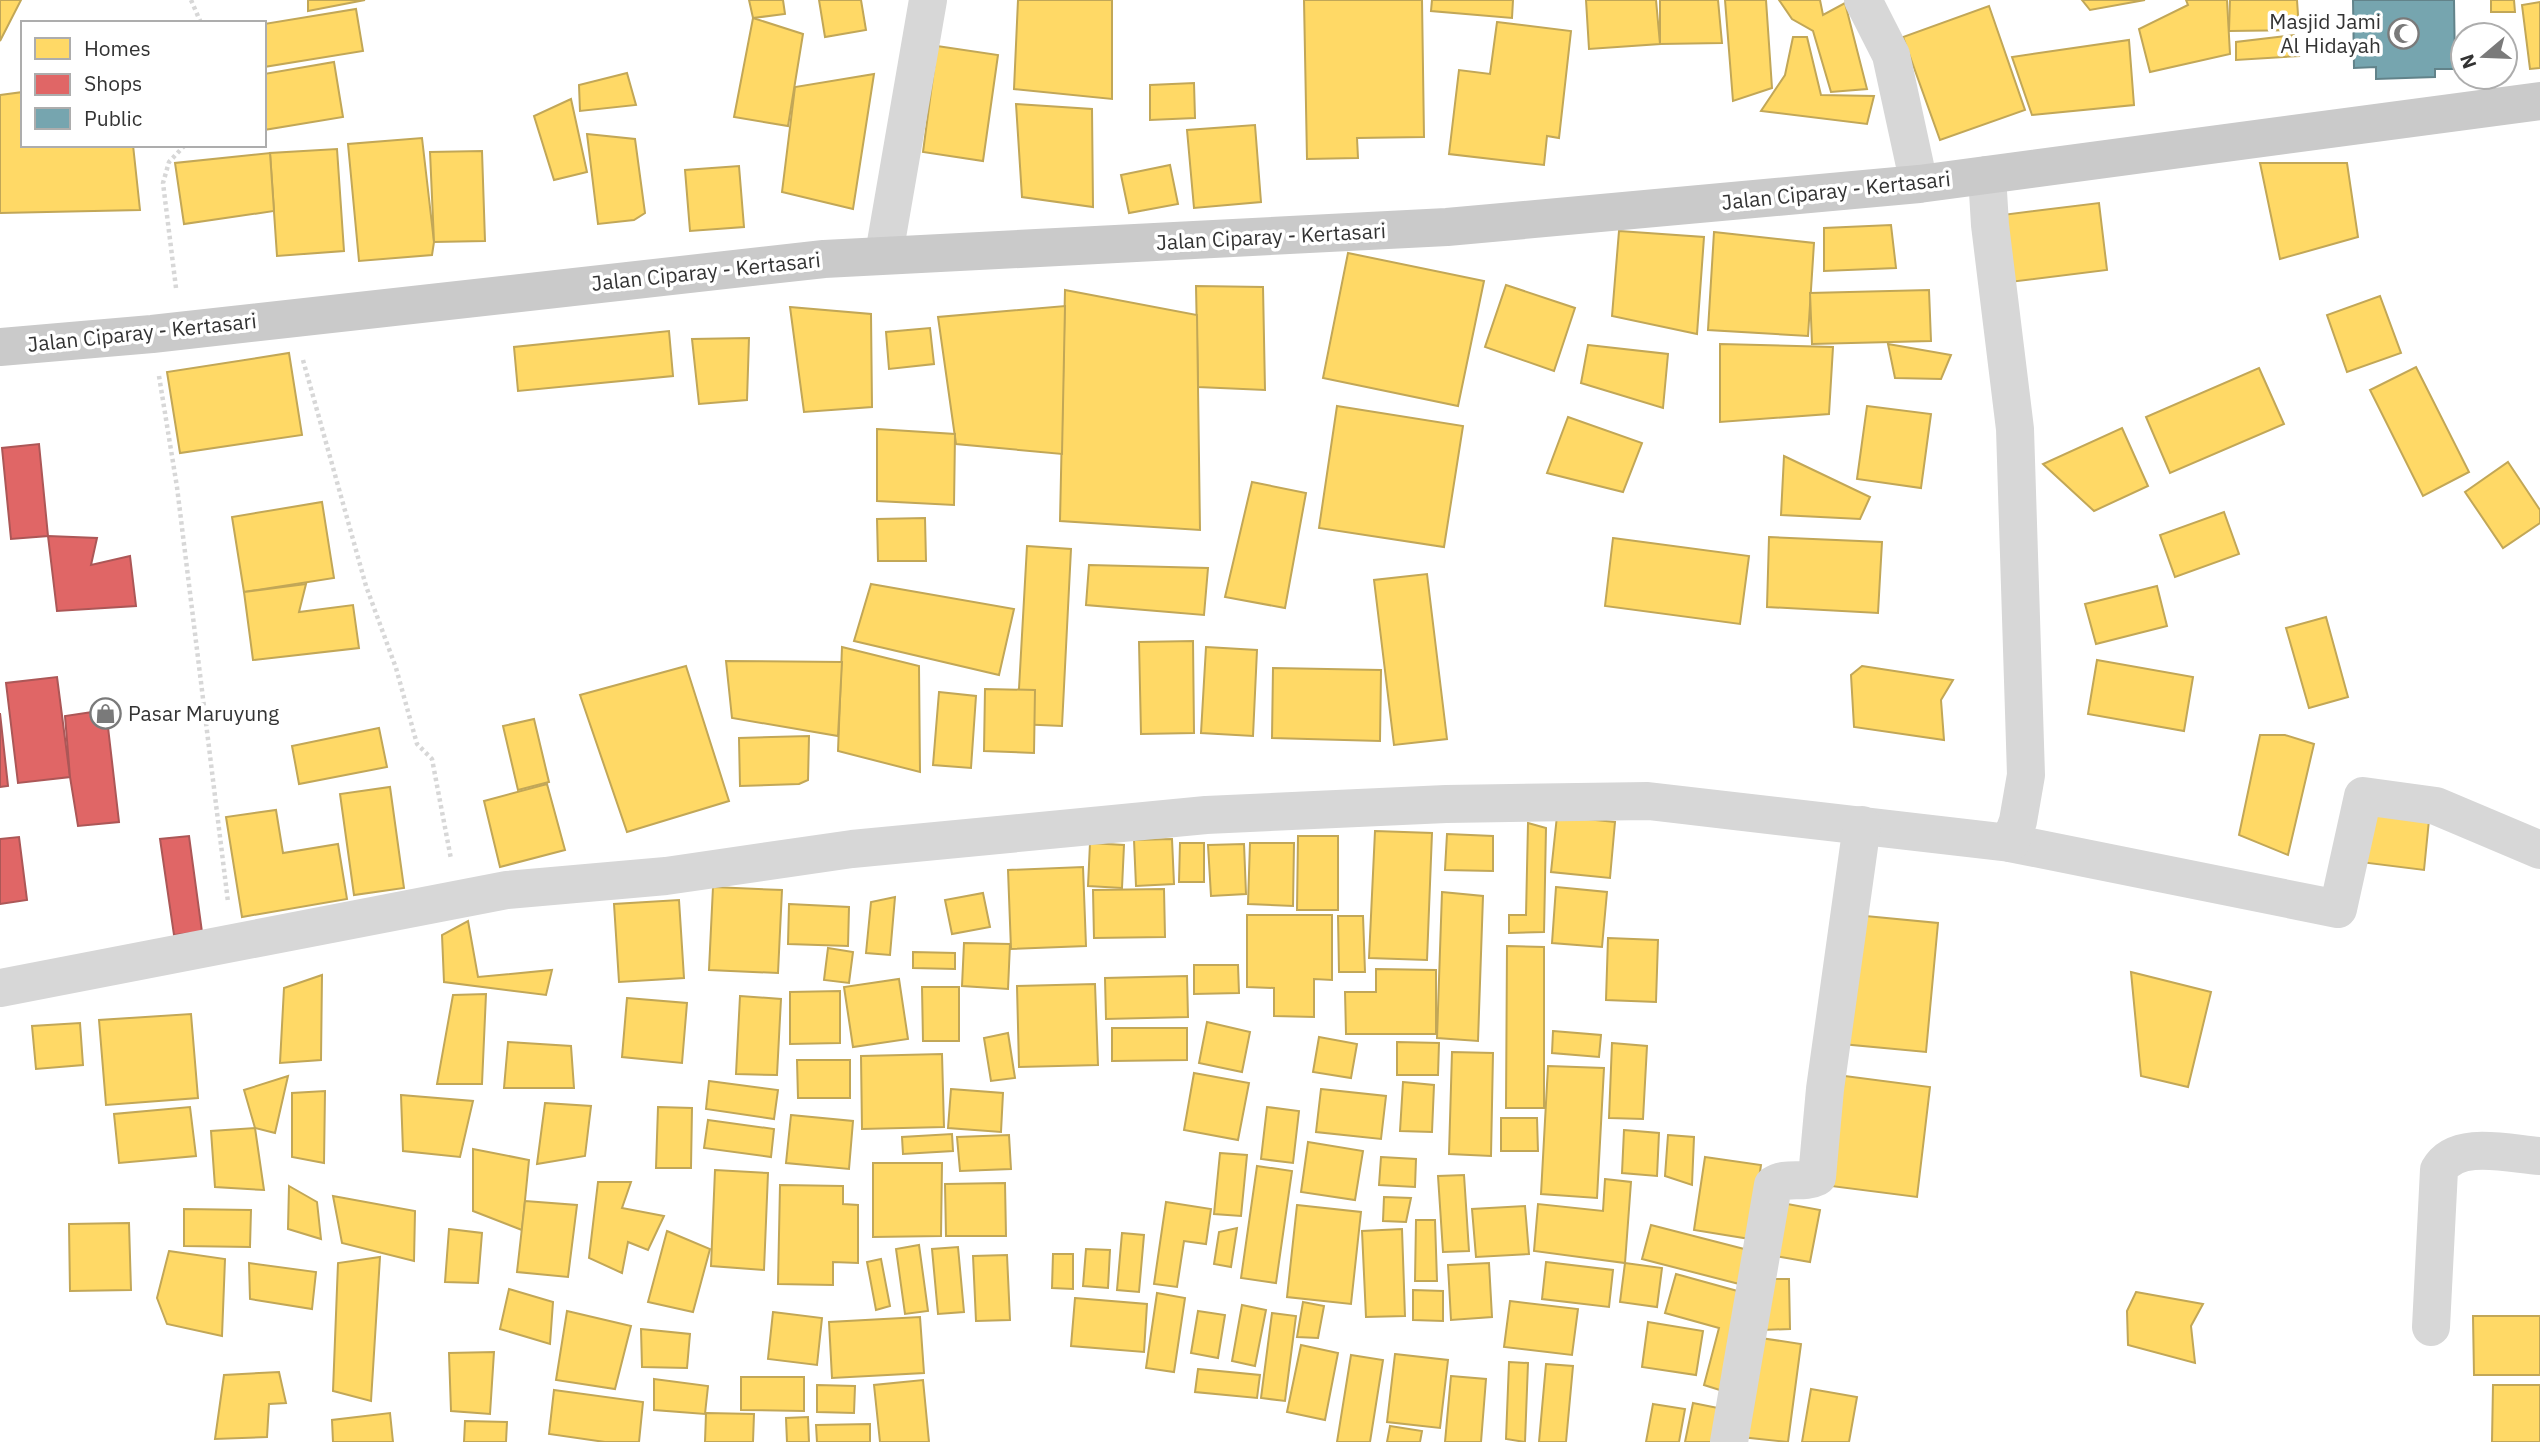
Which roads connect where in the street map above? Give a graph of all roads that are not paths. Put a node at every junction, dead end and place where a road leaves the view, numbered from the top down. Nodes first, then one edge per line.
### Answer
1 (928, 0) edge
2 (1863, 0) edge
3 (2540, 101) edge
4 (1987, 175) junction
5 (1919, 184) junction
6 (884, 254) junction
7 (0, 347) edge
8 (1862, 825) junction
9 (2010, 843) junction
10 (2540, 850) edge
11 (0, 988) edge
12 (2540, 1156) edge
13 (2431, 1327) dead end
14 (1729, 1442) edge

1 - 6 street
2 - 5 street
3 - 4 main road, Jalan Ciparay - Kertasari
4 - 5 main road, Jalan Ciparay - Kertasari
4 - 9 street
5 - 6 main road, Jalan Ciparay - Kertasari
6 - 7 main road, Jalan Ciparay - Kertasari
8 - 9 street
8 - 11 street
8 - 14 street
9 - 10 street
12 - 13 street

